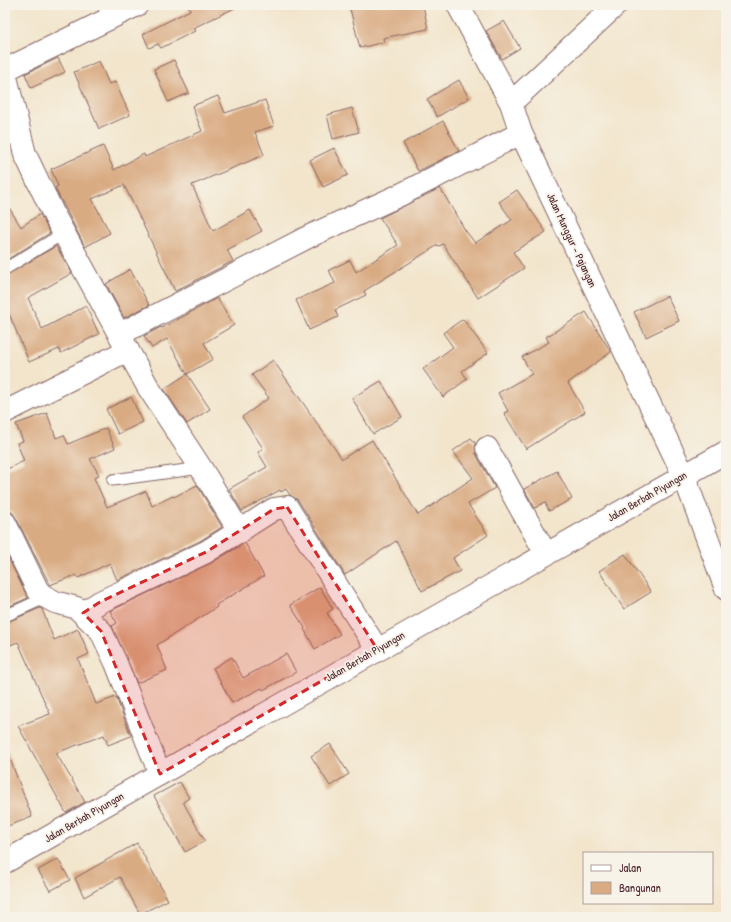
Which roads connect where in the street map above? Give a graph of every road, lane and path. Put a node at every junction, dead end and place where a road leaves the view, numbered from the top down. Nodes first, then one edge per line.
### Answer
1 (137, 5) edge
2 (458, 5) edge
3 (616, 5) edge
4 (106, 12) edge
5 (5, 72) edge
6 (511, 103) junction
7 (521, 133) junction
8 (13, 137) edge
9 (64, 232) junction
10 (5, 268) edge
11 (124, 342) junction
12 (5, 412) edge
13 (487, 448) dead end
14 (726, 452) edge
15 (201, 468) junction
16 (684, 476) junction
17 (113, 480) dead end
18 (5, 524) edge
19 (240, 532) junction
20 (546, 554) junction
21 (726, 589) edge
22 (47, 598) junction
23 (83, 613) junction
24 (5, 616) edge
25 (377, 649) junction
26 (160, 774) junction
27 (5, 862) edge

1 - 4 street
2 - 6 street, Jalan Munggur - Pajangan
3 - 6 street
4 - 5 street
5 - 8 street
6 - 7 street, Jalan Munggur - Pajangan
7 - 11 street
7 - 16 street, Jalan Munggur - Pajangan
8 - 9 street
9 - 10 lane
9 - 11 street
11 - 12 street
11 - 15 street
13 - 20 street
14 - 16 street, Jalan Berbah Piyungan
15 - 17 lane
15 - 19 street
16 - 20 street, Jalan Berbah Piyungan
16 - 21 street, Jalan Munggur - Pajangan
18 - 22 street
19 - 23 street
19 - 25 street
20 - 25 street, Jalan Berbah Piyungan
22 - 23 street
22 - 24 lane
23 - 26 street
25 - 26 street, Jalan Berbah Piyungan
26 - 27 street, Jalan Berbah Piyungan

